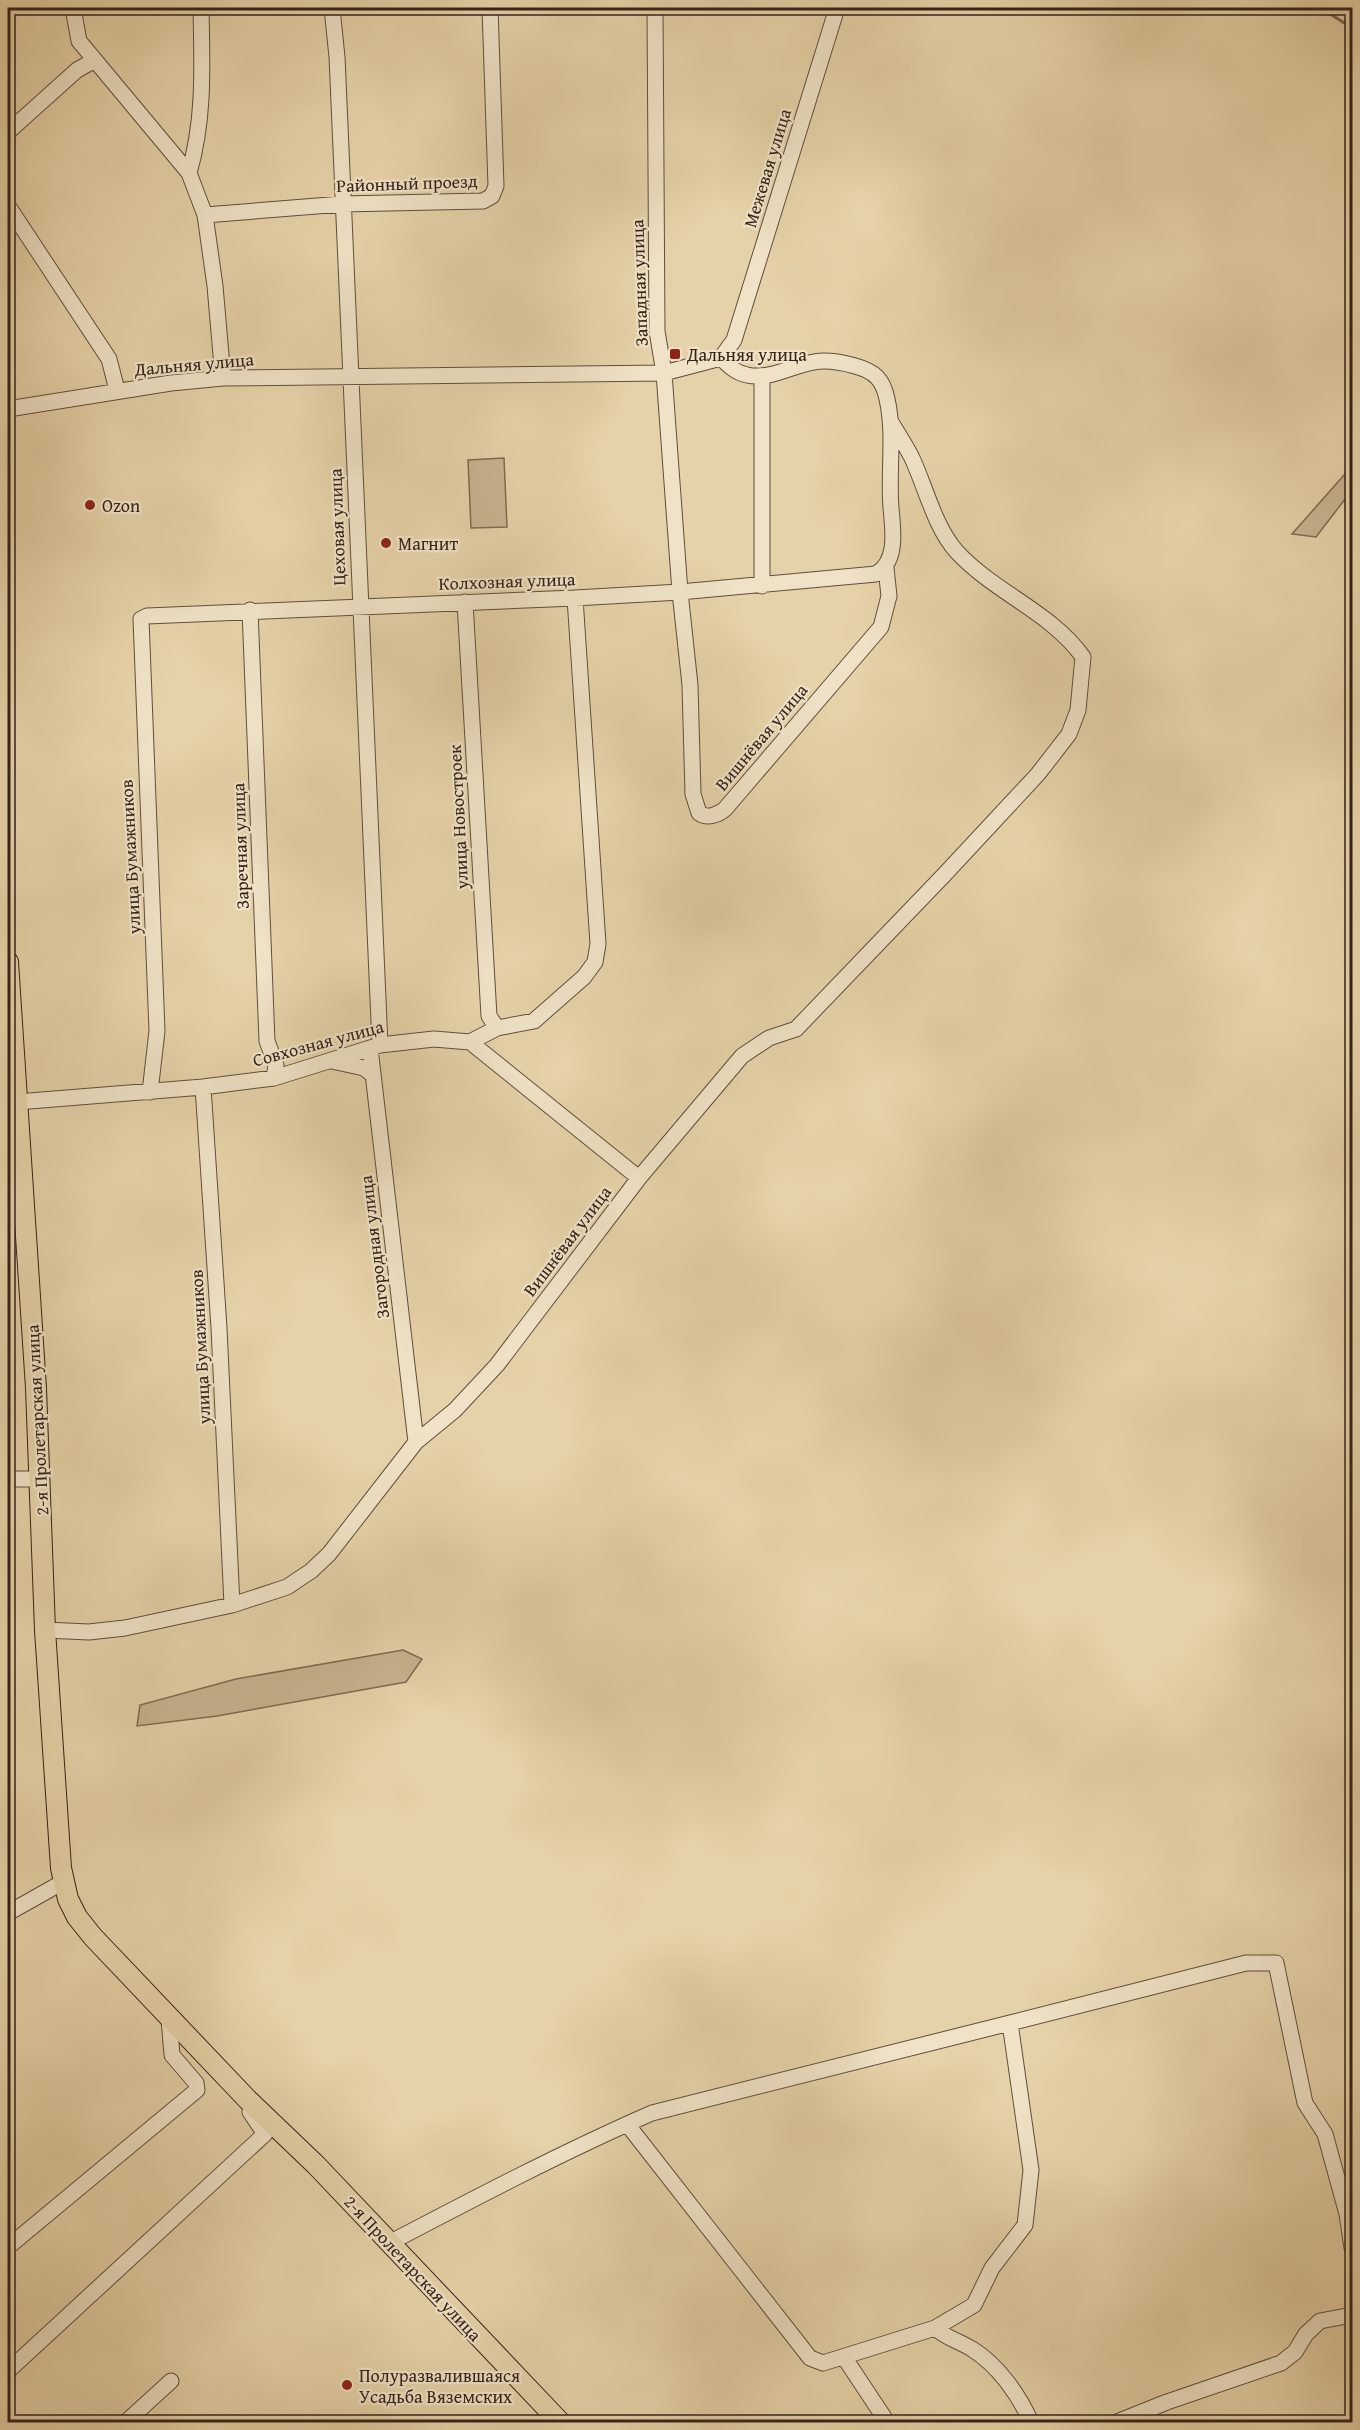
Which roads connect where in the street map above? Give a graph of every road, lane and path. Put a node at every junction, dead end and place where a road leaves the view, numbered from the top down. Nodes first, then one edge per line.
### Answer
1 (73, 8) edge
2 (201, 8) edge
3 (332, 8) edge
4 (490, 8) edge
5 (655, 8) edge
6 (837, 8) edge
7 (93, 61) junction
8 (8, 132) edge
9 (189, 173) junction
10 (342, 204) junction
11 (8, 206) edge
12 (205, 215) junction
13 (721, 358) junction
14 (664, 372) junction
15 (352, 376) junction
16 (762, 376) junction
17 (223, 378) junction
18 (117, 390) junction
19 (8, 409) edge
20 (891, 422) junction
21 (881, 571) junction
22 (762, 586) junction
23 (680, 592) junction
24 (575, 598) junction
25 (465, 602) junction
26 (359, 605) junction
27 (250, 610) junction
28 (141, 619) joint
29 (8, 962) edge
30 (497, 1028) junction
31 (470, 1042) junction
32 (375, 1046) junction
33 (330, 1060) junction
34 (373, 1075) junction
35 (274, 1078) junction
36 (203, 1087) junction
37 (150, 1092) junction
38 (17, 1102) junction
39 (639, 1178) junction
40 (416, 1442) junction
41 (8, 1479) edge
42 (40, 1479) junction
43 (232, 1605) junction
44 (45, 1630) junction
45 (63, 1881) junction
46 (8, 1913) edge
47 (169, 2019) junction
48 (1010, 2022) junction
49 (248, 2100) junction
50 (627, 2124) junction
51 (391, 2242) junction
52 (8, 2247) edge
53 (1353, 2248) edge
54 (1353, 2315) edge
55 (935, 2328) junction
56 (844, 2357) junction
57 (8, 2371) edge
58 (171, 2381) dead end
59 (126, 2422) edge
60 (560, 2422) edge
61 (887, 2422) edge
62 (1031, 2422) edge
63 (1117, 2422) edge

1 - 7 street
2 - 9 street
3 - 10 street, Цеховая улица
4 - 10 street, Районный проезд
5 - 14 street, Западная улица
6 - 13 street, Межевая улица
7 - 8 street
7 - 9 street
9 - 12 street
10 - 12 street, Районный проезд
10 - 15 street, Цеховая улица
11 - 18 street
12 - 17 street
13 - 14 street, Дальняя улица
13 - 16 street
14 - 15 street, Дальняя улица
14 - 23 street, Западная улица
15 - 17 street, Дальняя улица
15 - 26 street, Цеховая улица
16 - 20 street
16 - 22 street
17 - 18 street, Дальняя улица
18 - 19 street, Дальняя улица
20 - 21 street
20 - 39 street, Вишнёвая улица
21 - 22 street, Колхозная улица
21 - 23 street, Вишнёвая улица
22 - 23 street, Колхозная улица
23 - 24 street, Колхозная улица
24 - 25 street, Колхозная улица
24 - 30 street
25 - 26 street, Колхозная улица
25 - 30 street, улица Новостроек
26 - 27 street, Колхозная улица
26 - 32 street, Цеховая улица
27 - 28 street, Колхозная улица
27 - 35 street, Заречная улица
28 - 37 street, улица Бумажников
29 - 38 main road, 2-я Пролетарская улица
30 - 31 street
31 - 32 street, Совхозная улица
31 - 39 street
32 - 33 street, Совхозная улица
32 - 34 street, Загородная улица
33 - 34 street
33 - 35 street, Совхозная улица
34 - 40 street, Загородная улица
35 - 36 street, Совхозная улица
36 - 37 street, Совхозная улица
36 - 43 street, улица Бумажников
37 - 38 street, Совхозная улица
38 - 42 main road, 2-я Пролетарская улица
39 - 40 street, Вишнёвая улица
40 - 43 street, Вишнёвая улица
41 - 42 street
42 - 44 main road, 2-я Пролетарская улица
43 - 44 street, Вишнёвая улица
44 - 45 main road, 2-я Пролетарская улица
45 - 46 street
45 - 47 main road, 2-я Пролетарская улица
47 - 49 main road, 2-я Пролетарская улица
47 - 52 street
48 - 50 street
48 - 53 street
48 - 55 street
49 - 51 main road, 2-я Пролетарская улица
49 - 57 street
50 - 51 street
50 - 56 street
51 - 60 main road, 2-я Пролетарская улица
54 - 63 street
55 - 56 street
55 - 62 street
56 - 61 street
58 - 59 street

